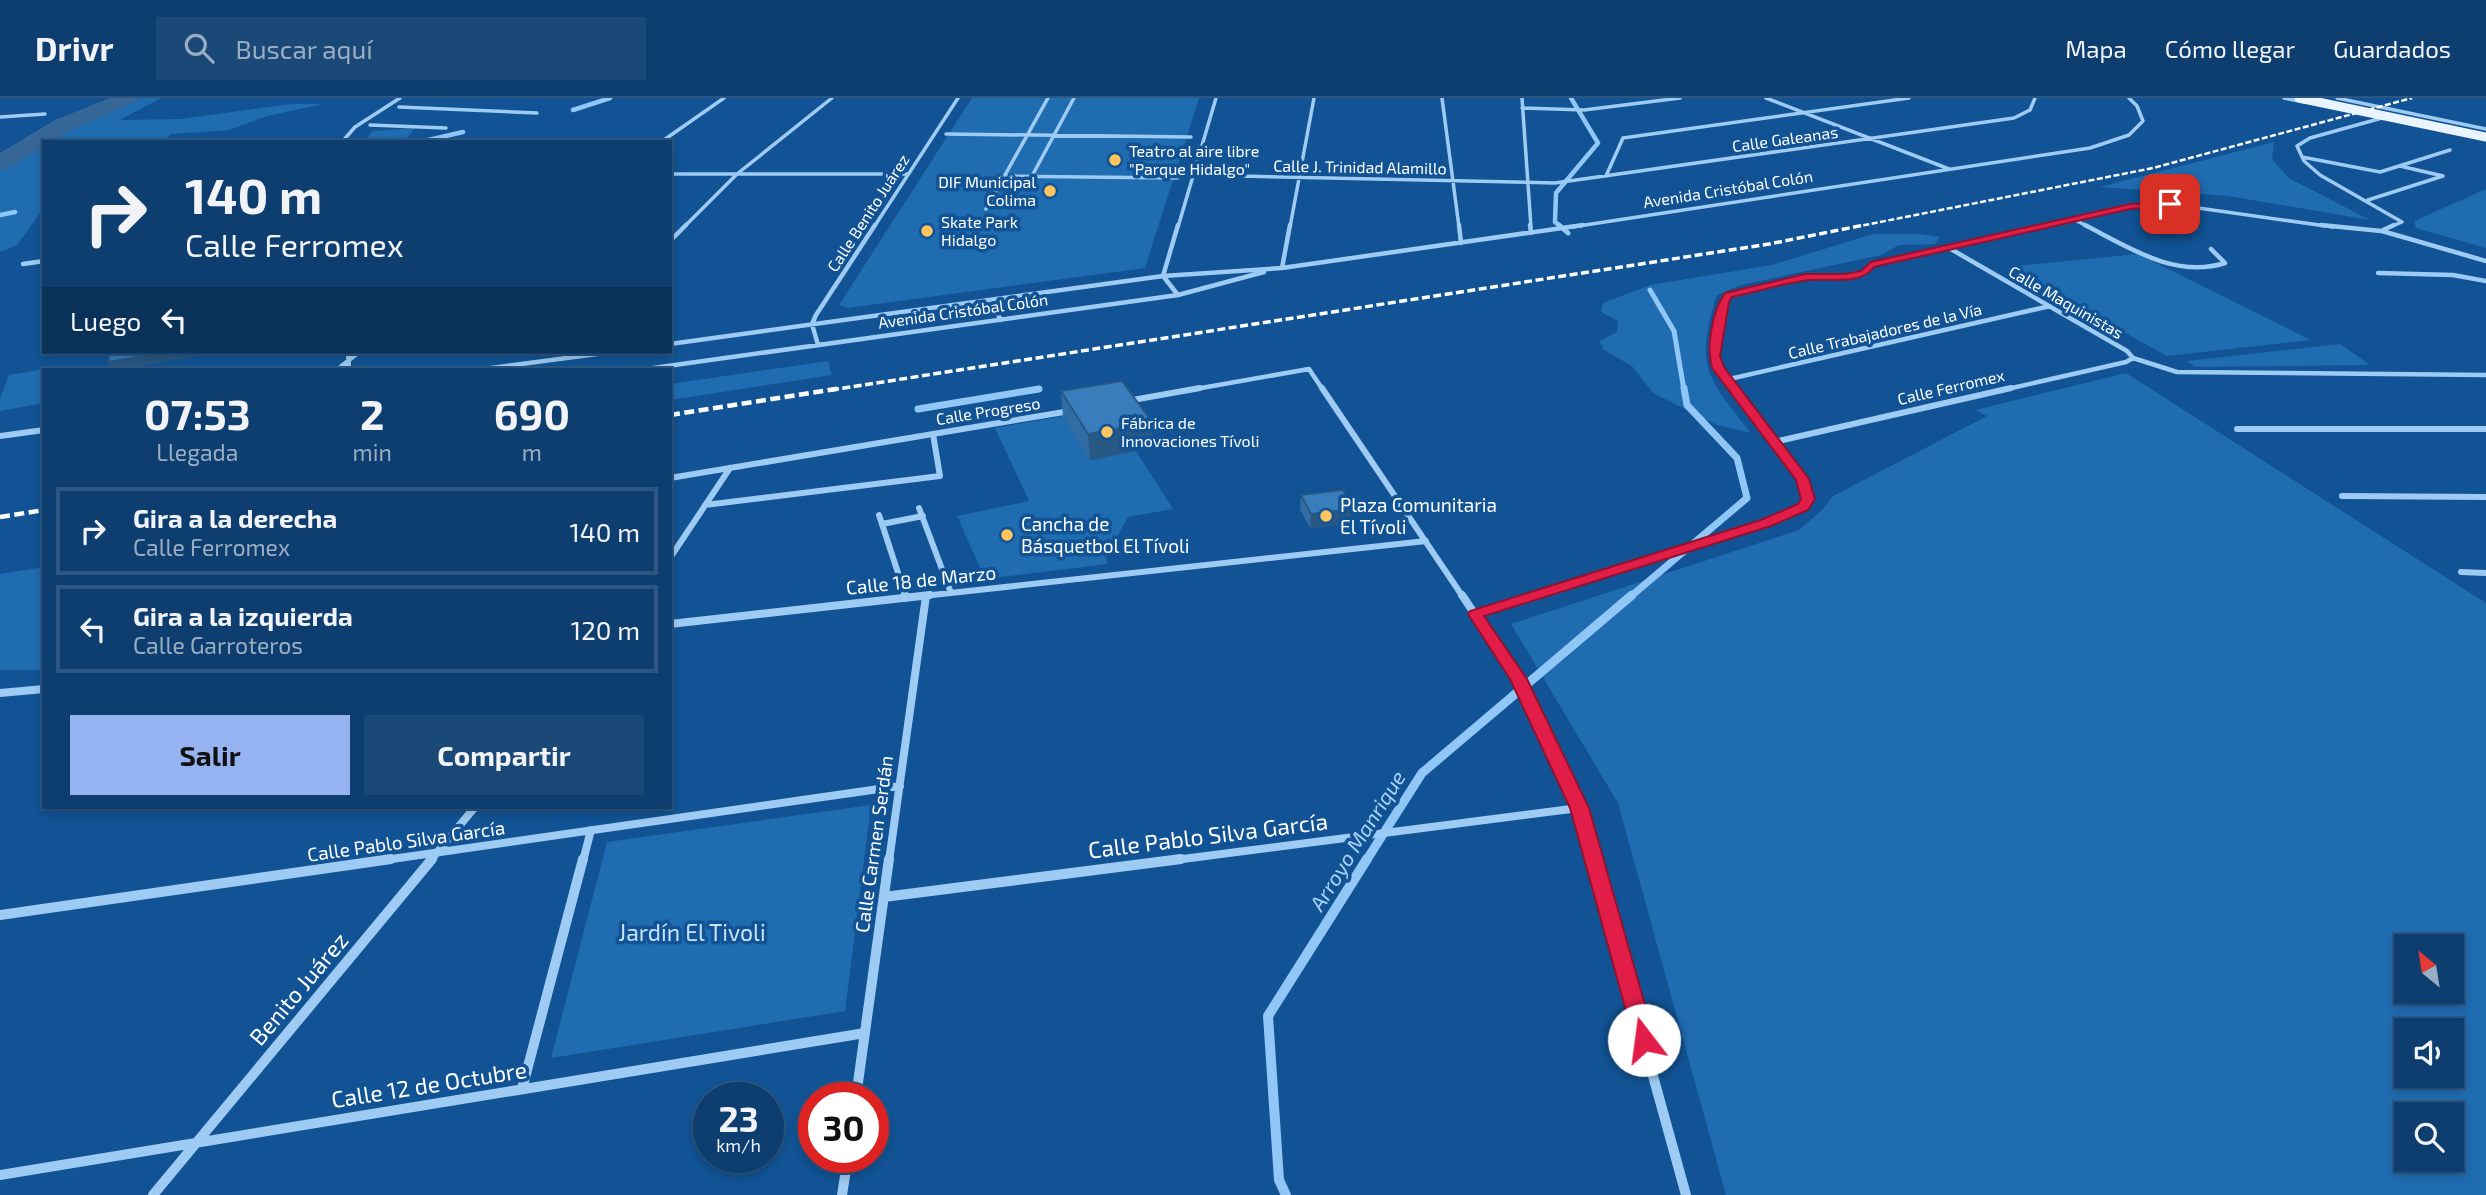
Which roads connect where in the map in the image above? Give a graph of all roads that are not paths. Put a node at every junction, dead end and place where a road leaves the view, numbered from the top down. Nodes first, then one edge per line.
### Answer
1 (400, 98) edge
2 (724, 98) edge
3 (832, 98) edge
4 (958, 98) edge
5 (1048, 98) edge
6 (1073, 98) edge
7 (1216, 98) edge
8 (1314, 98) edge
9 (1442, 98) edge
10 (1522, 98) edge
11 (1621, 98) edge
12 (1680, 98) edge
13 (1766, 98) edge
14 (1909, 98) edge
15 (2035, 98) edge
16 (2129, 98) edge
17 (2284, 98) edge
18 (2299, 98) edge
19 (2337, 98) edge
20 (2343, 99) edge
21 (2322, 102) edge
22 (1625, 105) junction
23 (399, 107) dead end
24 (1522, 108) junction
25 (2393, 110) junction
26 (537, 113) dead end
27 (1804, 113) junction
28 (45, 114) dead end
29 (2373, 116) junction
30 (0, 117) edge
31 (2382, 118) junction
32 (370, 125) dead end
33 (446, 128) dead end
34 (2486, 130) edge
35 (946, 134) dead end
36 (1026, 135) junction
37 (1054, 135) junction
38 (1191, 137) dead end
39 (1871, 139) junction
40 (2486, 139) edge
41 (344, 140) edge
42 (664, 140) edge
43 (2450, 150) dead end
44 (2302, 157) junction
45 (2400, 166) junction
46 (1950, 170) junction
47 (672, 174) edge
48 (737, 174) junction
49 (908, 174) junction
50 (1193, 175) junction
51 (1002, 176) junction
52 (1032, 176) junction
53 (1606, 176) junction
54 (1299, 177) junction
55 (1177, 178) dead end
56 (1452, 181) junction
57 (1526, 182) junction
58 (2368, 200) junction
59 (986, 209) dead end
60 (2073, 219) junction
61 (2381, 231) junction
62 (1531, 233) junction
63 (672, 240) edge
64 (1461, 243) junction
65 (1948, 247) junction
66 (2211, 249) dead end
67 (42, 261) edge
68 (2486, 261) edge
69 (23, 264) dead end
70 (1282, 268) junction
71 (2378, 273) dead end
72 (1163, 276) junction
73 (2486, 281) edge
74 (1178, 295) junction
75 (990, 300) junction
76 (2050, 306) junction
77 (1001, 320) junction
78 (811, 324) junction
79 (672, 344) edge
80 (818, 345) junction
81 (348, 354) edge
82 (356, 354) edge
83 (560, 354) edge
84 (596, 354) edge
85 (2133, 358) junction
86 (348, 359) junction
87 (556, 359) junction
88 (339, 368) edge
89 (349, 368) edge
90 (491, 368) edge
91 (653, 368) edge
92 (2486, 375) edge
93 (1725, 380) junction
94 (1120, 402) edge
95 (1079, 409) edge
96 (2237, 429) dead end
97 (2486, 429) edge
98 (42, 430) edge
99 (933, 434) junction
100 (0, 436) edge
101 (1774, 442) junction
102 (730, 468) junction
103 (672, 478) edge
104 (2342, 496) dead end
105 (2486, 496) edge
106 (705, 505) junction
107 (919, 508) dead end
108 (879, 515) dead end
109 (923, 516) junction
110 (882, 524) junction
111 (1426, 541) junction
112 (672, 555) edge
113 (2461, 572) dead end
114 (2486, 573) edge
115 (951, 593) junction
116 (926, 596) junction
117 (906, 598) junction
118 (1475, 614) junction
119 (672, 624) edge
120 (42, 688) edge
121 (0, 693) edge
122 (900, 786) junction
123 (1580, 808) junction
124 (473, 809) edge
125 (591, 830) junction
126 (436, 852) junction
127 (884, 897) junction
128 (0, 915) edge
129 (865, 1033) junction
130 (858, 1082) edge
131 (522, 1089) junction
132 (198, 1142) junction
133 (845, 1173) edge
134 (0, 1175) edge
135 (153, 1195) edge
136 (842, 1195) edge
137 (1686, 1195) edge

1 - 41 street
2 - 42 street
3 - 48 street
4 - 49 street, Calle Benito Juárez
5 - 36 street
6 - 37 street
7 - 50 street
8 - 54 street
9 - 56 street
10 - 24 street
11 - 22 street
12 - 22 street
13 - 27 street
14 - 27 street
15 - 39 street, Calle Galeanas
16 - 46 street, Avenida Cristóbal Colón
17 - 21 street
18 - 40 main road, bridge
19 - 20 street
20 - 21 street
20 - 25 street
21 - 29 street
21 - 34 main road, bridge
22 - 24 street
23 - 26 street
24 - 57 street
25 - 29 street
25 - 34 street
27 - 39 street
27 - 53 street
28 - 30 street
29 - 31 street
31 - 40 street
31 - 44 street
32 - 33 street
35 - 36 street
36 - 37 street
36 - 51 street
37 - 38 street
37 - 52 street
39 - 46 street
39 - 53 street, Calle Galeanas
43 - 45 street
44 - 45 street
44 - 58 street
45 - 58 street
46 - 62 street, Avenida Cristóbal Colón
47 - 48 street
48 - 49 street
48 - 63 street
49 - 78 street, Calle Benito Juárez
50 - 54 street, Calle J. Trinidad Alamillo
50 - 72 street
51 - 52 street
51 - 59 street
52 - 55 street
53 - 57 street, Calle Galeanas
54 - 56 street, Calle J. Trinidad Alamillo
54 - 70 street
56 - 57 street, Calle J. Trinidad Alamillo
56 - 64 street
57 - 62 street
58 - 61 street
60 - 61 street
60 - 65 street
60 - 66 street
61 - 68 street
62 - 64 street, Avenida Cristóbal Colón
64 - 70 street, Avenida Cristóbal Colón
65 - 76 street, Calle Maquinistas
65 - 93 street
67 - 69 street
70 - 72 street, Avenida Cristóbal Colón
70 - 74 street, Avenida Cristóbal Colón
71 - 73 street
72 - 74 street
72 - 75 street, Avenida Cristóbal Colón
74 - 77 street, Avenida Cristóbal Colón
75 - 77 street
75 - 78 street, Avenida Cristóbal Colón
76 - 85 street, Calle Maquinistas
76 - 93 street, Calle Trabajadores de la Vía
77 - 80 street, Avenida Cristóbal Colón
78 - 79 street, Avenida Cristóbal Colón
78 - 80 street
80 - 91 street, Avenida Cristóbal Colón
81 - 86 street
82 - 86 street
83 - 87 street
84 - 87 street
85 - 92 street, Calle Maquinistas
85 - 101 street, Calle Ferromex
86 - 88 street
86 - 89 street
87 - 90 street
93 - 101 street
94 - 111 street
95 - 99 street, Calle Progreso
96 - 97 street
98 - 100 street
99 - 102 street, Calle Progreso
99 - 106 street
101 - 118 street
102 - 103 street, Calle Progreso
102 - 106 street
104 - 105 street
106 - 112 street
107 - 109 street
108 - 110 street
109 - 110 street
109 - 115 street
110 - 117 street
111 - 115 street, Calle 18 de Marzo
111 - 118 street
113 - 114 street
115 - 116 street, Calle 18 de Marzo
116 - 117 street, Calle 18 de Marzo
116 - 122 street, Calle Carmen Serdán
117 - 119 street, Calle 18 de Marzo
118 - 123 street
120 - 121 street
122 - 125 street, Calle Pablo Silva García
122 - 127 street, Calle Carmen Serdán
123 - 127 street, Calle Pablo Silva García
123 - 137 street
124 - 126 street, Benito Juárez
125 - 126 street, Calle Pablo Silva García
125 - 131 street
126 - 128 street, Calle Pablo Silva García
126 - 132 street, Benito Juárez
127 - 129 street, Calle Carmen Serdán
129 - 130 street, Calle Carmen Serdán
129 - 131 street, Calle 12 de Octubre
131 - 132 street, Calle 12 de Octubre
132 - 134 street, Calle 12 de Octubre
132 - 135 street, Benito Juárez
133 - 136 street

